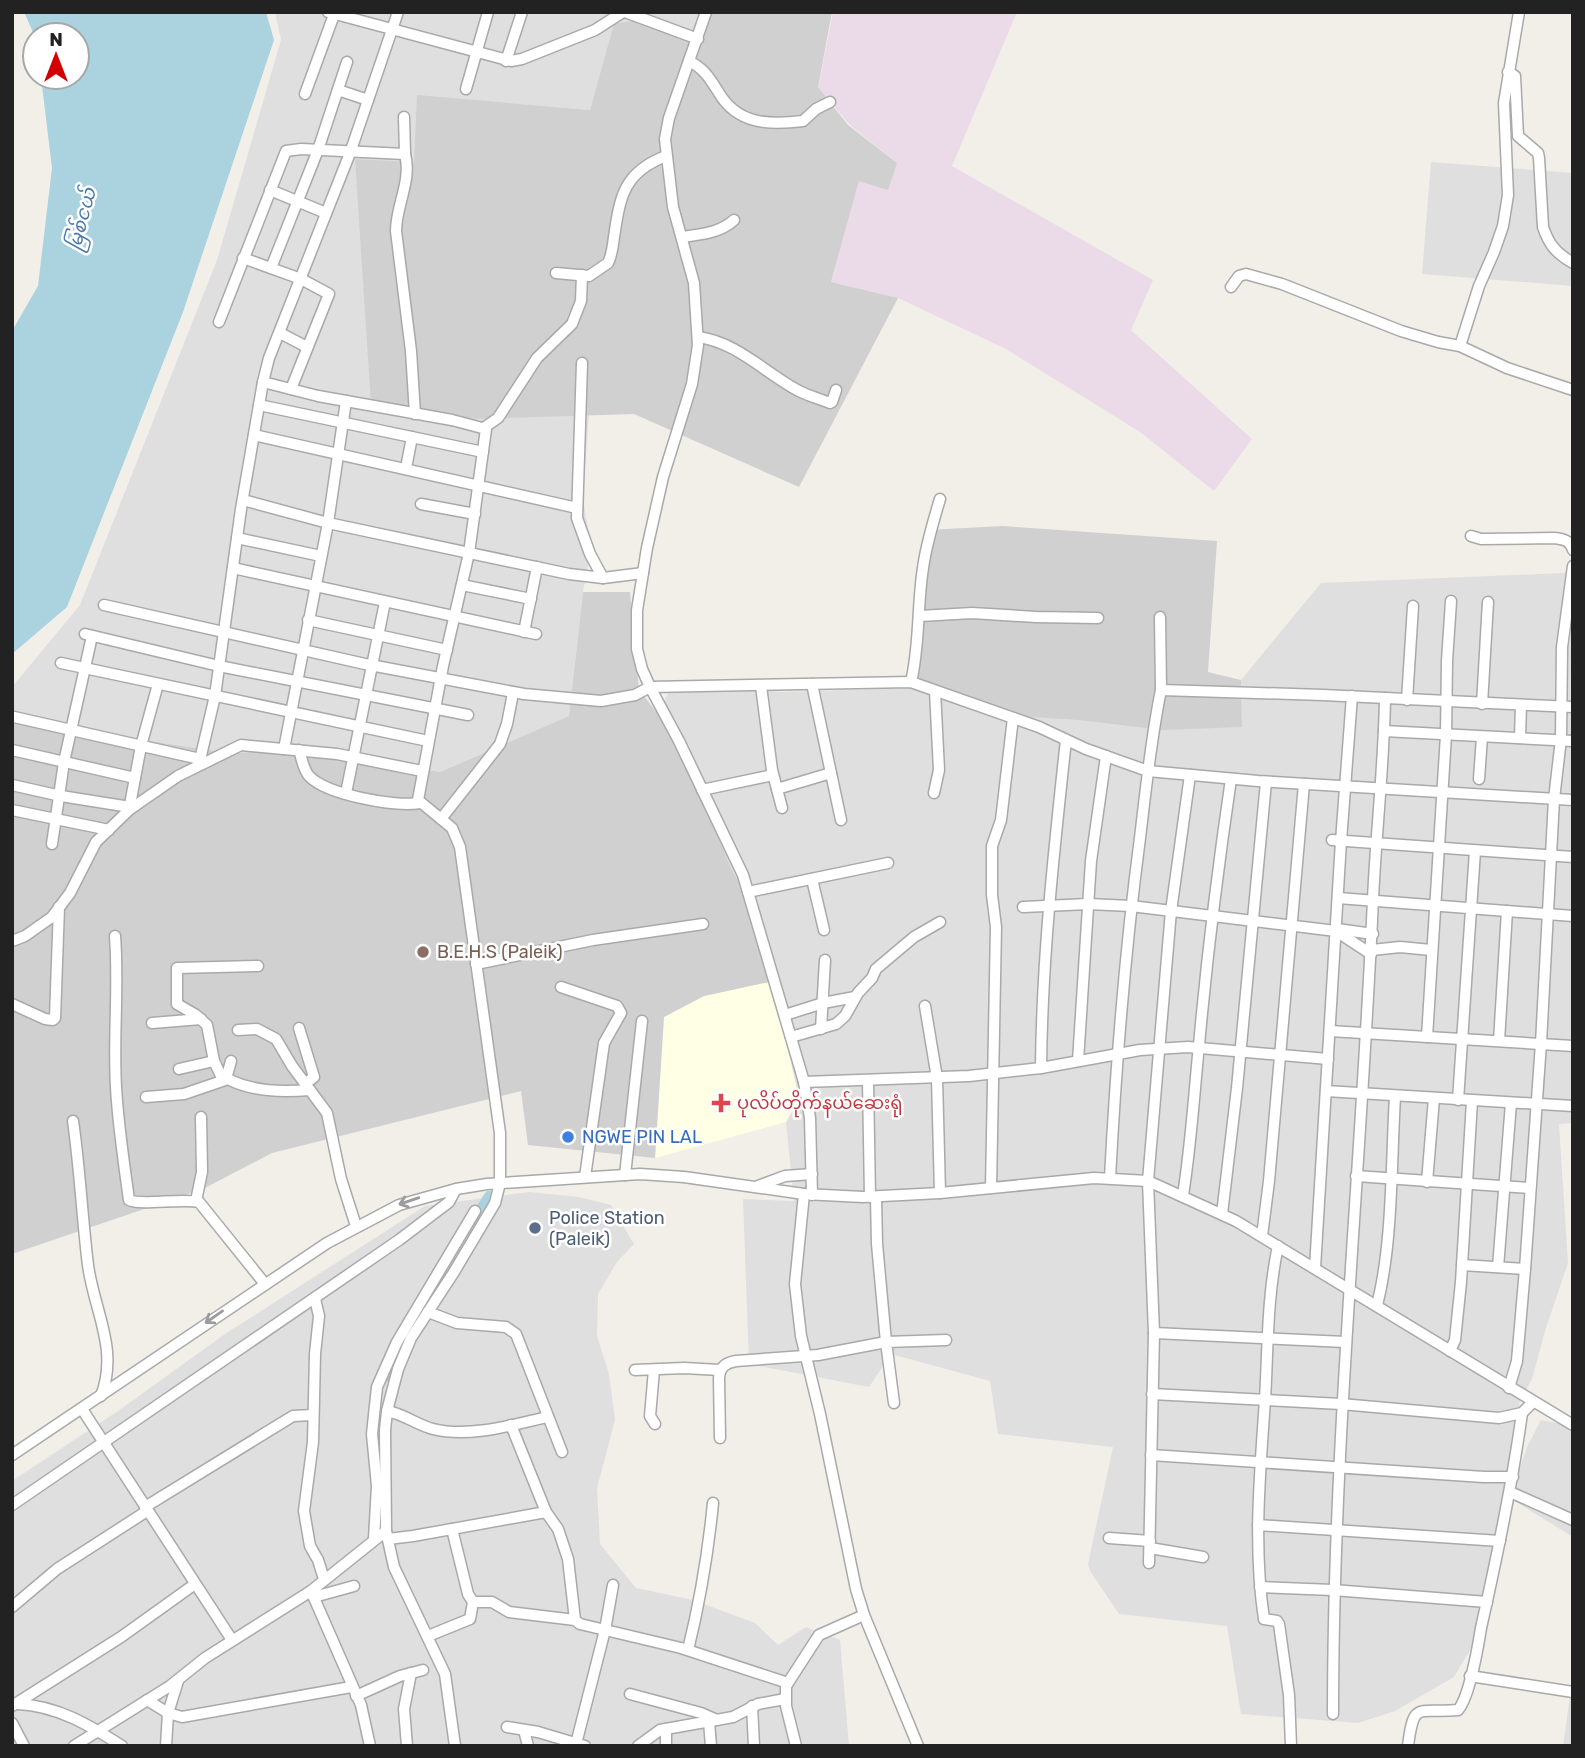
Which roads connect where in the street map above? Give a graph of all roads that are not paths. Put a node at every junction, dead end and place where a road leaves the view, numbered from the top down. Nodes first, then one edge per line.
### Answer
1 (398, 12) edge
2 (488, 12) edge
3 (522, 12) edge
4 (624, 12) edge
5 (706, 12) edge
6 (1519, 12) edge
7 (332, 13) edge
8 (363, 17) edge
9 (392, 30) junction
10 (698, 39) junction
11 (476, 52) junction
12 (506, 61) junction
13 (689, 61) junction
14 (346, 62) dead end
15 (1508, 72) junction
16 (466, 89) dead end
17 (338, 90) junction
18 (305, 94) dead end
19 (368, 100) junction
20 (830, 102) dead end
21 (404, 117) dead end
22 (318, 150) junction
23 (350, 153) junction
24 (405, 154) junction
25 (666, 156) junction
26 (270, 190) junction
27 (299, 202) junction
28 (326, 213) junction
29 (734, 220) dead end
30 (683, 237) junction
31 (243, 258) junction
32 (1573, 262) edge
33 (271, 268) junction
34 (555, 273) dead end
35 (582, 275) junction
36 (301, 279) junction
37 (1231, 287) dead end
38 (219, 322) dead end
39 (280, 333) junction
40 (698, 337) junction
41 (1460, 346) junction
42 (307, 347) junction
43 (582, 363) dead end
44 (263, 382) junction
45 (291, 389) junction
46 (836, 390) dead end
47 (1573, 390) edge
48 (346, 401) junction
49 (259, 405) junction
50 (415, 414) junction
51 (344, 423) junction
52 (485, 427) junction
53 (254, 435) junction
54 (412, 437) junction
55 (483, 452) junction
56 (339, 453) junction
57 (406, 468) junction
58 (478, 484) junction
59 (940, 499) dead end
60 (243, 500) junction
61 (421, 504) dead end
62 (577, 508) junction
63 (475, 513) junction
64 (328, 523) junction
65 (1471, 536) dead end
66 (237, 538) junction
67 (1573, 550) edge
68 (469, 553) junction
69 (321, 556) junction
70 (1573, 566) edge
71 (537, 567) junction
72 (233, 568) junction
73 (643, 573) junction
74 (603, 578) junction
75 (462, 585) junction
76 (315, 587) junction
77 (531, 599) junction
78 (1451, 601) dead end
79 (385, 602) junction
80 (1488, 603) dead end
81 (104, 605) dead end
82 (1413, 606) dead end
83 (920, 616) junction
84 (454, 617) junction
85 (1160, 617) dead end
86 (1098, 618) dead end
87 (308, 620) junction
88 (224, 633) junction
89 (379, 634) junction
90 (303, 650) junction
91 (447, 650) junction
92 (61, 663) dead end
93 (372, 665) junction
94 (219, 666) junction
95 (85, 668) junction
96 (441, 678) junction
97 (296, 682) junction
98 (911, 682) junction
99 (158, 684) junction
100 (812, 684) junction
101 (761, 685) junction
102 (650, 687) junction
103 (1161, 690) junction
104 (935, 691) junction
105 (513, 693) junction
106 (215, 696) junction
107 (366, 696) junction
108 (1352, 696) junction
109 (1385, 698) junction
110 (1407, 700) junction
111 (1446, 702) junction
112 (1482, 704) junction
113 (1521, 705) junction
114 (1567, 707) edge
115 (434, 709) junction
116 (290, 713) junction
117 (468, 715) dead end
118 (14, 717) dead end
119 (1013, 718) junction
120 (359, 727) junction
121 (71, 730) junction
122 (1384, 731) junction
123 (1446, 735) junction
124 (1482, 737) junction
125 (1520, 738) junction
126 (1066, 740) junction
127 (1567, 740) edge
128 (428, 741) junction
129 (141, 746) junction
130 (284, 749) junction
131 (12, 750) edge
132 (299, 750) junction
133 (1106, 756) junction
134 (353, 757) junction
135 (64, 762) junction
136 (199, 762) junction
137 (422, 771) junction
138 (1148, 771) junction
139 (831, 773) junction
140 (773, 775) junction
141 (1191, 775) junction
142 (135, 778) junction
143 (1231, 779) junction
144 (1479, 779) dead end
145 (1266, 782) junction
146 (1304, 784) junction
147 (12, 785) edge
148 (1346, 786) junction
149 (777, 789) junction
150 (1381, 789) junction
151 (702, 790) junction
152 (346, 793) junction
153 (934, 793) dead end
154 (1441, 793) junction
155 (59, 796) junction
156 (1554, 799) junction
157 (1573, 800) edge
158 (420, 803) junction
159 (782, 808) dead end
160 (130, 809) junction
161 (12, 810) edge
162 (55, 819) junction
163 (441, 819) junction
164 (841, 820) dead end
165 (109, 830) junction
166 (1336, 841) junction
167 (52, 844) dead end
168 (1377, 845) junction
169 (1438, 848) junction
170 (1475, 851) junction
171 (1552, 856) junction
172 (1573, 857) edge
173 (888, 863) dead end
174 (812, 879) junction
175 (748, 892) junction
176 (1338, 898) junction
177 (1373, 900) junction
178 (1088, 904) junction
179 (1434, 905) junction
180 (1048, 906) junction
181 (1131, 906) junction
182 (59, 907) junction
183 (1023, 907) dead end
184 (1472, 908) junction
185 (1171, 911) junction
186 (1507, 911) junction
187 (1547, 914) junction
188 (1573, 916) edge
189 (1213, 917) junction
190 (940, 922) dead end
191 (1253, 923) junction
192 (703, 924) dead end
193 (1292, 927) junction
194 (824, 930) dead end
195 (1337, 930) junction
196 (1373, 934) junction
197 (115, 936) dead end
198 (12, 941) edge
199 (1431, 950) junction
200 (1371, 952) junction
201 (825, 960) dead end
202 (476, 964) junction
203 (258, 966) dead end
204 (561, 988) dead end
205 (855, 998) junction
206 (823, 1003) junction
207 (12, 1004) edge
208 (925, 1006) dead end
209 (785, 1015) junction
210 (195, 1017) junction
211 (642, 1021) dead end
212 (152, 1023) dead end
213 (299, 1028) dead end
214 (821, 1029) junction
215 (238, 1030) dead end
216 (1330, 1031) junction
217 (1367, 1033) junction
218 (1427, 1037) junction
219 (791, 1038) junction
220 (1462, 1039) junction
221 (1499, 1041) junction
222 (1541, 1044) junction
223 (1573, 1046) edge
224 (1198, 1047) junction
225 (1159, 1049) junction
226 (1240, 1051) junction
227 (1118, 1054) junction
228 (1280, 1055) junction
229 (1328, 1059) junction
230 (214, 1061) junction
231 (231, 1061) dead end
232 (1078, 1061) junction
233 (1041, 1068) junction
234 (179, 1069) dead end
235 (994, 1073) junction
236 (937, 1078) junction
237 (225, 1079) junction
238 (868, 1081) junction
239 (804, 1082) junction
240 (310, 1083) junction
241 (1326, 1091) junction
242 (1361, 1094) junction
243 (146, 1097) dead end
244 (1395, 1097) junction
245 (1434, 1098) junction
246 (1458, 1100) junction
247 (1472, 1101) junction
248 (1511, 1103) junction
249 (1535, 1104) junction
250 (1573, 1106) edge
251 (201, 1117) dead end
252 (73, 1121) dead end
253 (812, 1174) junction
254 (625, 1175) junction
255 (585, 1177) junction
256 (1356, 1177) junction
257 (1110, 1178) junction
258 (1390, 1179) junction
259 (1148, 1181) junction
260 (1427, 1182) junction
261 (500, 1183) junction
262 (1468, 1185) junction
263 (755, 1187) junction
264 (1504, 1187) junction
265 (991, 1188) junction
266 (1531, 1188) junction
267 (456, 1189) junction
268 (940, 1193) junction
269 (808, 1194) junction
270 (1183, 1195) junction
271 (873, 1197) junction
272 (196, 1201) junction
273 (475, 1211) dead end
274 (1222, 1214) junction
275 (356, 1226) junction
276 (1262, 1236) junction
277 (1278, 1245) junction
278 (1462, 1265) junction
279 (1498, 1267) junction
280 (1315, 1268) junction
281 (1525, 1269) junction
282 (265, 1284) junction
283 (1349, 1288) junction
284 (315, 1299) junction
285 (1377, 1305) junction
286 (428, 1312) junction
287 (1154, 1333) junction
288 (1266, 1337) junction
289 (946, 1340) dead end
290 (886, 1342) junction
291 (1345, 1342) junction
292 (1450, 1351) junction
293 (804, 1356) junction
294 (635, 1370) dead end
295 (653, 1370) junction
296 (720, 1370) junction
297 (1509, 1388) junction
298 (1152, 1394) junction
299 (101, 1396) junction
300 (1265, 1400) junction
301 (1533, 1402) junction
302 (894, 1403) dead end
303 (1341, 1404) junction
304 (82, 1409) junction
305 (387, 1411) junction
306 (1522, 1413) junction
307 (313, 1415) junction
308 (547, 1417) junction
309 (655, 1424) dead end
310 (511, 1425) junction
311 (1573, 1425) edge
312 (379, 1437) junction
313 (719, 1438) dead end
314 (103, 1444) junction
315 (562, 1452) dead end
316 (12, 1455) edge
317 (1151, 1455) junction
318 (1259, 1462) junction
319 (1338, 1467) junction
320 (1513, 1477) junction
321 (1510, 1492) junction
322 (713, 1503) dead end
323 (12, 1505) edge
324 (146, 1509) junction
325 (546, 1512) junction
326 (1573, 1520) edge
327 (1258, 1525) junction
328 (452, 1530) junction
329 (1336, 1531) junction
330 (381, 1537) junction
331 (1109, 1538) dead end
332 (1500, 1541) junction
333 (1150, 1544) junction
334 (1203, 1557) dead end
335 (1149, 1563) dead end
336 (324, 1579) junction
337 (195, 1584) junction
338 (613, 1585) dead end
339 (354, 1586) dead end
340 (1260, 1587) junction
341 (1333, 1590) junction
342 (312, 1594) junction
343 (473, 1602) junction
344 (1487, 1602) junction
345 (12, 1607) edge
346 (864, 1615) junction
347 (575, 1620) junction
348 (605, 1630) junction
349 (428, 1636) junction
350 (232, 1640) junction
351 (688, 1650) junction
352 (423, 1670) dead end
353 (411, 1673) junction
354 (1470, 1676) junction
355 (178, 1681) junction
356 (788, 1683) junction
357 (353, 1691) junction
358 (1573, 1692) edge
359 (630, 1694) dead end
360 (785, 1699) junction
361 (147, 1700) junction
362 (15, 1705) edge
363 (752, 1706) junction
364 (168, 1713) junction
365 (1334, 1714) dead end
366 (713, 1721) junction
367 (12, 1723) edge
368 (507, 1727) dead end
369 (666, 1729) junction
370 (524, 1730) junction
371 (99, 1731) junction
372 (581, 1745) edge
373 (24, 1746) edge
374 (74, 1746) edge
375 (122, 1746) edge
376 (166, 1746) edge
377 (370, 1746) edge
378 (407, 1746) edge
379 (455, 1746) edge
380 (528, 1746) edge
381 (638, 1746) edge
382 (666, 1746) edge
383 (711, 1746) edge
384 (754, 1746) edge
385 (796, 1746) edge
386 (918, 1746) edge
387 (1291, 1746) edge
388 (1408, 1746) edge

1 - 9 street
2 - 11 street
3 - 12 street
4 - 10 street
4 - 12 street
5 - 10 street
6 - 15 street
7 - 8 street
7 - 18 street
8 - 9 street
9 - 11 street
9 - 19 street
10 - 13 street
11 - 12 street
11 - 16 street
13 - 20 street
13 - 25 street
14 - 17 street
15 - 32 street
15 - 41 street
17 - 19 street
17 - 22 street
19 - 23 street
21 - 24 street
22 - 23 street
22 - 26 street
22 - 27 street
23 - 24 street
23 - 28 street
24 - 50 street
25 - 30 street
25 - 35 street
26 - 27 street
26 - 31 street
27 - 28 street
27 - 33 street
28 - 36 street
29 - 30 street
30 - 40 street
31 - 33 street
31 - 38 street
33 - 36 street
34 - 35 street
35 - 52 street
36 - 39 street
36 - 42 street
37 - 41 street
39 - 42 street
39 - 44 street
40 - 46 street
40 - 73 street
41 - 47 street
42 - 45 street
43 - 62 street
44 - 45 street
44 - 49 street
45 - 48 street
48 - 50 street
48 - 51 street
49 - 51 street
49 - 53 street
50 - 52 street
51 - 54 street
51 - 56 street
52 - 55 street
53 - 56 street
53 - 60 street
54 - 55 street
54 - 57 street
55 - 58 street
56 - 57 street
56 - 64 street
57 - 58 street
58 - 62 street
58 - 63 street
59 - 83 street
60 - 64 street
60 - 66 street
61 - 63 street
62 - 74 street
63 - 68 street
64 - 68 street
64 - 69 street
65 - 67 street
66 - 69 street
66 - 72 street
68 - 71 street
68 - 75 street
69 - 76 street
70 - 114 street
71 - 74 street
71 - 77 street
72 - 76 street
72 - 88 street
73 - 74 street
73 - 102 street
75 - 77 street
75 - 84 street
76 - 79 street
76 - 87 street
77 - 84 street
78 - 111 street
79 - 84 street
79 - 89 street
80 - 112 street
81 - 88 street
82 - 110 street
83 - 86 street
83 - 98 street
84 - 91 street
85 - 103 street
87 - 89 street
87 - 90 street
88 - 90 street
88 - 94 street
89 - 91 street
89 - 93 street
90 - 93 street
90 - 97 street
91 - 96 street
92 - 95 street
93 - 96 street
93 - 107 street
94 - 95 street
94 - 97 street
94 - 106 street
95 - 99 street
95 - 121 street
96 - 105 street
96 - 115 street
97 - 107 street
97 - 116 street
98 - 100 street
98 - 104 street
99 - 106 street
99 - 129 street
100 - 101 street
100 - 139 street
101 - 102 street
101 - 140 street
102 - 105 street
102 - 151 street
103 - 108 street
103 - 138 street
104 - 119 street
104 - 153 street
105 - 163 street
106 - 116 street
106 - 136 street
107 - 115 street
107 - 120 street
108 - 109 street
108 - 148 street
109 - 110 street
109 - 122 street
110 - 111 street
111 - 112 street
111 - 123 street
112 - 113 street
113 - 114 street
113 - 125 street
114 - 127 street
115 - 117 street
115 - 128 street
116 - 120 street
116 - 130 street
118 - 121 street
119 - 126 street
119 - 235 street
120 - 128 street
120 - 134 street
121 - 129 street
121 - 135 street
122 - 123 street
122 - 150 street
123 - 124 street
123 - 154 street
124 - 125 street
124 - 144 street
125 - 127 street
126 - 133 street
126 - 180 street
127 - 156 street
128 - 137 street
129 - 136 street
129 - 142 street
130 - 132 street
130 - 136 street
131 - 135 street
132 - 134 street
132 - 152 street
133 - 138 street
133 - 178 street
134 - 137 street
134 - 152 street
135 - 142 street
135 - 155 street
136 - 160 street
137 - 158 street
138 - 141 street
138 - 181 street
139 - 149 street
139 - 164 street
140 - 149 street
140 - 151 street
141 - 143 street
141 - 185 street
142 - 160 street
143 - 145 street
143 - 189 street
145 - 146 street
145 - 191 street
146 - 148 street
146 - 193 street
147 - 155 street
148 - 150 street
148 - 166 street
149 - 159 street
150 - 154 street
150 - 168 street
151 - 175 street
152 - 158 street
154 - 156 street
154 - 169 street
155 - 160 street
155 - 162 street
156 - 157 street
156 - 171 street
158 - 163 street
160 - 165 street
161 - 162 street
162 - 165 street
162 - 167 street
163 - 202 street
165 - 182 street
166 - 168 street
166 - 176 street
168 - 169 street
168 - 177 street
169 - 170 street
169 - 179 street
170 - 171 street
170 - 184 street
171 - 172 street
171 - 187 street
173 - 174 street
174 - 175 street
174 - 194 street
175 - 209 street
176 - 177 street
176 - 195 street
177 - 179 street
177 - 196 street
178 - 180 street
178 - 181 street
178 - 232 street
179 - 184 street
179 - 199 street
180 - 183 street
180 - 233 street
181 - 185 street
181 - 227 street
182 - 198 street
182 - 207 street
184 - 186 street
184 - 220 street
185 - 189 street
185 - 225 street
186 - 187 street
186 - 221 street
187 - 188 street
187 - 222 street
189 - 191 street
189 - 224 street
190 - 205 street
191 - 193 street
191 - 226 street
192 - 202 street
193 - 195 street
193 - 228 street
195 - 196 street
195 - 200 street
195 - 216 street
196 - 200 street
197 - 272 street
199 - 200 street
199 - 218 street
200 - 217 street
201 - 206 street
202 - 261 street
203 - 210 street
204 - 255 street
205 - 206 street
205 - 214 street
206 - 209 street
206 - 214 street
208 - 236 street
209 - 219 street
210 - 212 street
210 - 230 street
211 - 254 street
213 - 240 street
214 - 219 street
215 - 240 street
216 - 217 street
216 - 229 street
217 - 218 street
217 - 242 street
218 - 220 street
219 - 239 street
220 - 221 street
220 - 246 street
221 - 222 street
222 - 223 street
222 - 249 street
224 - 225 street
224 - 226 street
224 - 270 street
225 - 227 street
225 - 259 street
226 - 228 street
226 - 274 street
227 - 232 street
227 - 257 street
228 - 229 street
228 - 276 street
229 - 241 street
230 - 234 street
230 - 237 street
231 - 237 street
232 - 233 street
233 - 235 street
235 - 236 street
235 - 265 street
236 - 238 street
236 - 268 street
237 - 240 street
237 - 243 street
238 - 239 street
238 - 271 street
239 - 253 street
240 - 275 street
241 - 242 street
241 - 280 street
242 - 244 street
242 - 256 street
244 - 245 street
244 - 258 street
245 - 246 street
245 - 260 street
246 - 247 street
247 - 248 street
247 - 262 street
248 - 249 street
248 - 264 street
249 - 250 street
249 - 266 street
251 - 272 street
252 - 299 street
253 - 263 street
253 - 269 street
254 - 255 street
254 - 263 street
255 - 261 street
256 - 258 street
256 - 283 street
257 - 259 street
257 - 265 street
258 - 260 street
258 - 285 street
259 - 270 street
259 - 287 street
260 - 262 street
261 - 267 street
261 - 286 street
262 - 264 street
262 - 278 street
263 - 269 street
264 - 266 street
264 - 279 street
265 - 268 street
266 - 281 street
267 -> 275 street
267 - 284 street
268 - 271 street
269 - 271 street
269 - 293 street
270 - 274 street
271 - 290 street
272 - 282 street
273 - 312 street
274 - 276 street
275 - 282 street
276 - 277 street
277 - 280 street
277 - 288 street
278 - 279 street
278 - 292 street
279 - 281 street
280 - 283 street
281 - 297 street
282 -> 299 street
283 - 285 street
283 - 291 street
284 - 307 street
284 - 314 street
285 - 292 street
286 - 305 street
286 - 308 street
287 - 288 street
287 - 298 street
288 - 291 street
288 - 300 street
289 - 290 street
290 - 293 street
290 - 302 street
291 - 303 street
292 - 297 street
293 - 296 street
293 - 346 street
294 - 295 street
295 - 296 street
295 - 309 street
296 - 313 street
297 - 301 street
298 - 300 street
298 - 317 street
299 - 304 street
300 - 303 street
300 - 318 street
301 - 306 street
301 - 311 street
303 - 306 street
303 - 319 street
304 - 314 street
304 - 316 street
305 - 310 street
305 - 312 street
306 - 320 street
307 - 324 street
307 - 336 street
308 - 310 street
308 - 315 street
310 - 325 street
312 - 330 street
312 - 330 street
314 - 323 street
314 - 324 street
317 - 318 street
317 - 333 street
318 - 319 street
318 - 327 street
319 - 320 street
319 - 329 street
320 - 321 street
321 - 326 street
321 - 332 street
322 - 351 street
324 - 337 street
324 - 345 street
325 - 328 street
325 - 347 street
327 - 329 street
327 - 340 street
328 - 330 street
328 - 343 street
329 - 332 street
329 - 341 street
330 - 336 street
330 - 349 street
331 - 333 street
332 - 344 street
333 - 334 street
333 - 335 street
336 - 342 street
337 - 350 street
337 - 362 street
338 - 348 street
339 - 342 street
340 - 341 street
340 - 387 street
341 - 344 street
341 - 365 street
342 - 350 street
342 - 357 street
343 - 347 street
343 - 349 street
344 - 354 street
346 - 356 street
346 - 386 street
347 - 348 street
348 - 351 street
348 - 372 street
349 - 379 street
350 - 355 street
351 - 356 street
352 - 353 street
353 - 357 street
353 - 378 street
354 - 358 street
354 - 388 street
355 - 361 street
355 - 364 street
356 - 360 street
357 - 364 street
357 - 377 street
359 - 366 street
360 - 363 street
360 - 385 street
361 - 364 street
361 - 371 street
362 - 371 street
363 - 366 street
363 - 384 street
364 - 376 street
366 - 369 street
366 - 383 street
367 - 373 street
368 - 370 street
369 - 381 street
369 - 382 street
370 - 372 street
370 - 380 street
371 - 374 street
371 - 375 street

